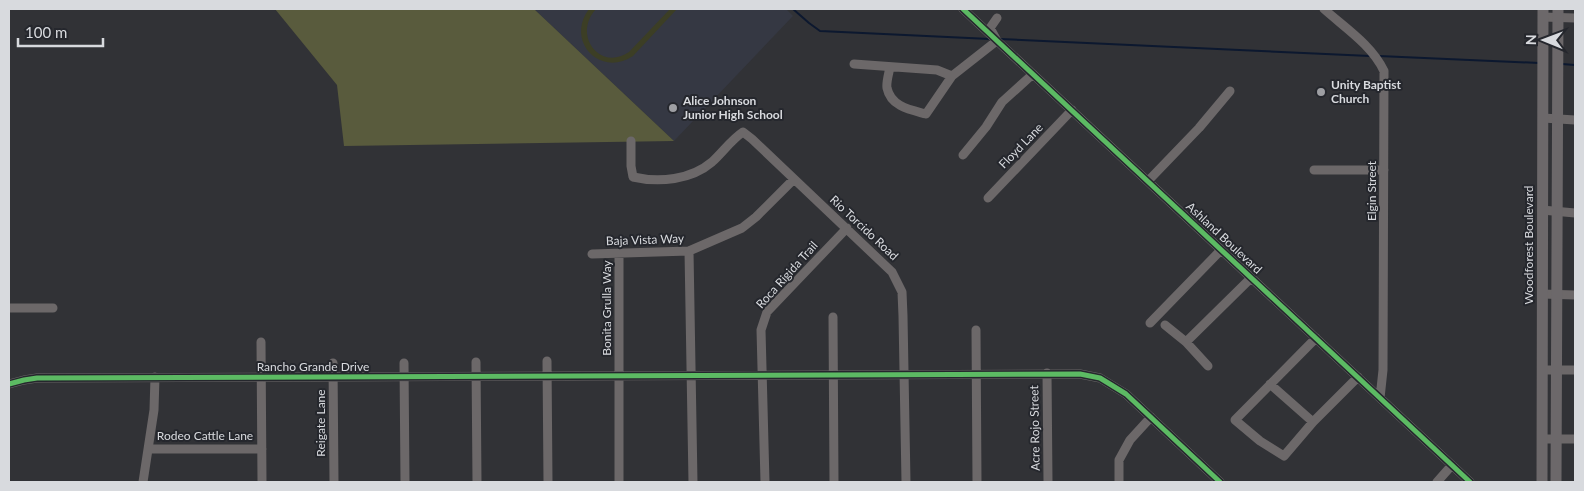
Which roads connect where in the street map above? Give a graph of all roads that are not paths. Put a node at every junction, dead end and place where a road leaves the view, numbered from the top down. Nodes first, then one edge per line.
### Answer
1 (963, 9) edge
2 (1324, 9) edge
3 (1543, 13) edge
4 (1558, 13) edge
5 (997, 18) dead end
6 (1575, 18) edge
7 (996, 39) junction
8 (854, 64) dead end
9 (890, 67) junction
10 (1033, 74) junction
11 (952, 76) junction
12 (1230, 91) dead end
13 (1072, 110) junction
14 (1543, 118) junction
15 (1557, 119) junction
16 (1575, 120) edge
17 (631, 140) dead end
18 (962, 155) dead end
19 (1314, 170) dead end
20 (1384, 170) junction
21 (794, 179) junction
22 (1148, 181) junction
23 (988, 198) dead end
24 (1542, 210) junction
25 (1557, 211) junction
26 (1575, 213) edge
27 (847, 228) junction
28 (1221, 250) junction
29 (689, 252) junction
30 (619, 253) junction
31 (592, 254) dead end
32 (1251, 278) junction
33 (1542, 294) junction
34 (1557, 295) junction
35 (1575, 296) edge
36 (9, 308) edge
37 (53, 308) dead end
38 (833, 317) dead end
39 (1150, 323) dead end
40 (1165, 324) dead end
41 (976, 330) dead end
42 (1316, 338) junction
43 (261, 342) dead end
44 (1186, 342) junction
45 (547, 361) dead end
46 (476, 362) dead end
47 (333, 363) dead end
48 (404, 363) dead end
49 (1208, 366) dead end
50 (1542, 370) junction
51 (1556, 370) junction
52 (1575, 370) edge
53 (905, 373) junction
54 (976, 373) junction
55 (1047, 373) junction
56 (762, 374) junction
57 (834, 374) junction
58 (692, 375) junction
59 (476, 376) junction
60 (547, 376) junction
61 (619, 376) junction
62 (155, 377) junction
63 (261, 377) junction
64 (333, 377) junction
65 (404, 377) junction
66 (1358, 377) junction
67 (9, 384) edge
68 (1270, 384) junction
69 (1380, 398) junction
70 (1151, 417) junction
71 (1313, 422) junction
72 (1543, 439) junction
73 (1556, 439) junction
74 (1575, 439) edge
75 (148, 449) junction
76 (262, 449) junction
77 (1452, 466) junction
78 (142, 482) edge
79 (262, 482) edge
80 (334, 482) edge
81 (405, 482) edge
82 (477, 482) edge
83 (548, 482) edge
84 (619, 482) edge
85 (693, 482) edge
86 (765, 482) edge
87 (834, 482) edge
88 (906, 482) edge
89 (977, 482) edge
90 (1048, 482) edge
91 (1119, 482) edge
92 (1220, 482) edge
93 (1436, 482) edge
94 (1470, 482) edge
95 (1542, 482) edge
96 (1556, 482) edge

1 - 7 street, Ashland Boulevard
2 - 20 street, Elgin Street
3 - 4 street
3 - 14 main road, Woodforest Boulevard
4 - 6 street
4 - 15 main road
5 - 7 street
7 - 10 street, Ashland Boulevard
7 - 11 street
8 - 9 street
9 - 11 street
9 - 11 street
10 - 13 street, Ashland Boulevard
10 - 18 street
12 - 22 street
13 - 22 street, Ashland Boulevard
13 - 23 street, Floyd Lane
14 - 15 street
14 - 24 main road, Woodforest Boulevard
15 - 16 street
15 - 25 main road
17 - 21 street, Rio Torcido Road
19 - 20 street
20 - 69 street, Elgin Street
21 - 27 street, Rio Torcido Road
21 - 29 street, Baja Vista Way
22 - 28 street, Ashland Boulevard
24 - 25 street
24 - 33 main road, Woodforest Boulevard
25 - 26 street
25 - 34 main road
27 - 53 street, Rio Torcido Road
27 - 56 street, Roca Rigida Trail
28 - 32 street, Ashland Boulevard
28 - 39 street
29 - 30 street, Baja Vista Way
29 - 58 street
30 - 31 street, Baja Vista Way
30 - 61 street, Bonita Grulla Way
32 - 42 street, Ashland Boulevard
32 - 44 street
33 - 34 street
33 - 50 main road, Woodforest Boulevard
34 - 35 street
34 - 51 main road
36 - 37 street
38 - 57 street
40 - 44 street
41 - 54 street
42 - 66 street, Ashland Boulevard
42 - 68 street
43 - 63 street
44 - 49 street
45 - 60 street
46 - 59 street
47 - 64 street, Reigate Lane
48 - 65 street
50 - 51 street
50 - 72 main road, Woodforest Boulevard
51 - 52 street
51 - 73 main road
53 - 54 street, Rancho Grande Drive
53 - 57 street, Rancho Grande Drive
53 - 88 street, Rio Torcido Road
54 - 55 street, Rancho Grande Drive
54 - 89 street
55 - 70 street, Rancho Grande Drive
55 - 90 street, Acre Rojo Street
56 - 57 street, Rancho Grande Drive
56 - 58 street, Rancho Grande Drive
56 - 86 street, Roca Rigida Trail
57 - 87 street
58 - 61 street, Rancho Grande Drive
58 - 85 street
59 - 60 street, Rancho Grande Drive
59 - 65 street, Rancho Grande Drive
59 - 82 street
60 - 61 street, Rancho Grande Drive
60 - 83 street
61 - 84 street, Bonita Grulla Way
62 - 63 street, Rancho Grande Drive
62 - 67 street, Rancho Grande Drive
62 - 75 street
63 - 64 street, Rancho Grande Drive
63 - 76 street
64 - 65 street, Rancho Grande Drive
64 - 80 street, Reigate Lane
65 - 81 street
66 - 69 street, Ashland Boulevard
66 - 71 street
68 - 71 street
68 - 71 street
69 - 77 street, Ashland Boulevard
70 - 91 street
70 - 92 street, Rancho Grande Drive
72 - 73 street
72 - 95 main road, Woodforest Boulevard
73 - 74 street
73 - 96 main road
75 - 76 street, Rodeo Cattle Lane
75 - 78 street
76 - 79 street
77 - 93 street
77 - 94 street, Ashland Boulevard

